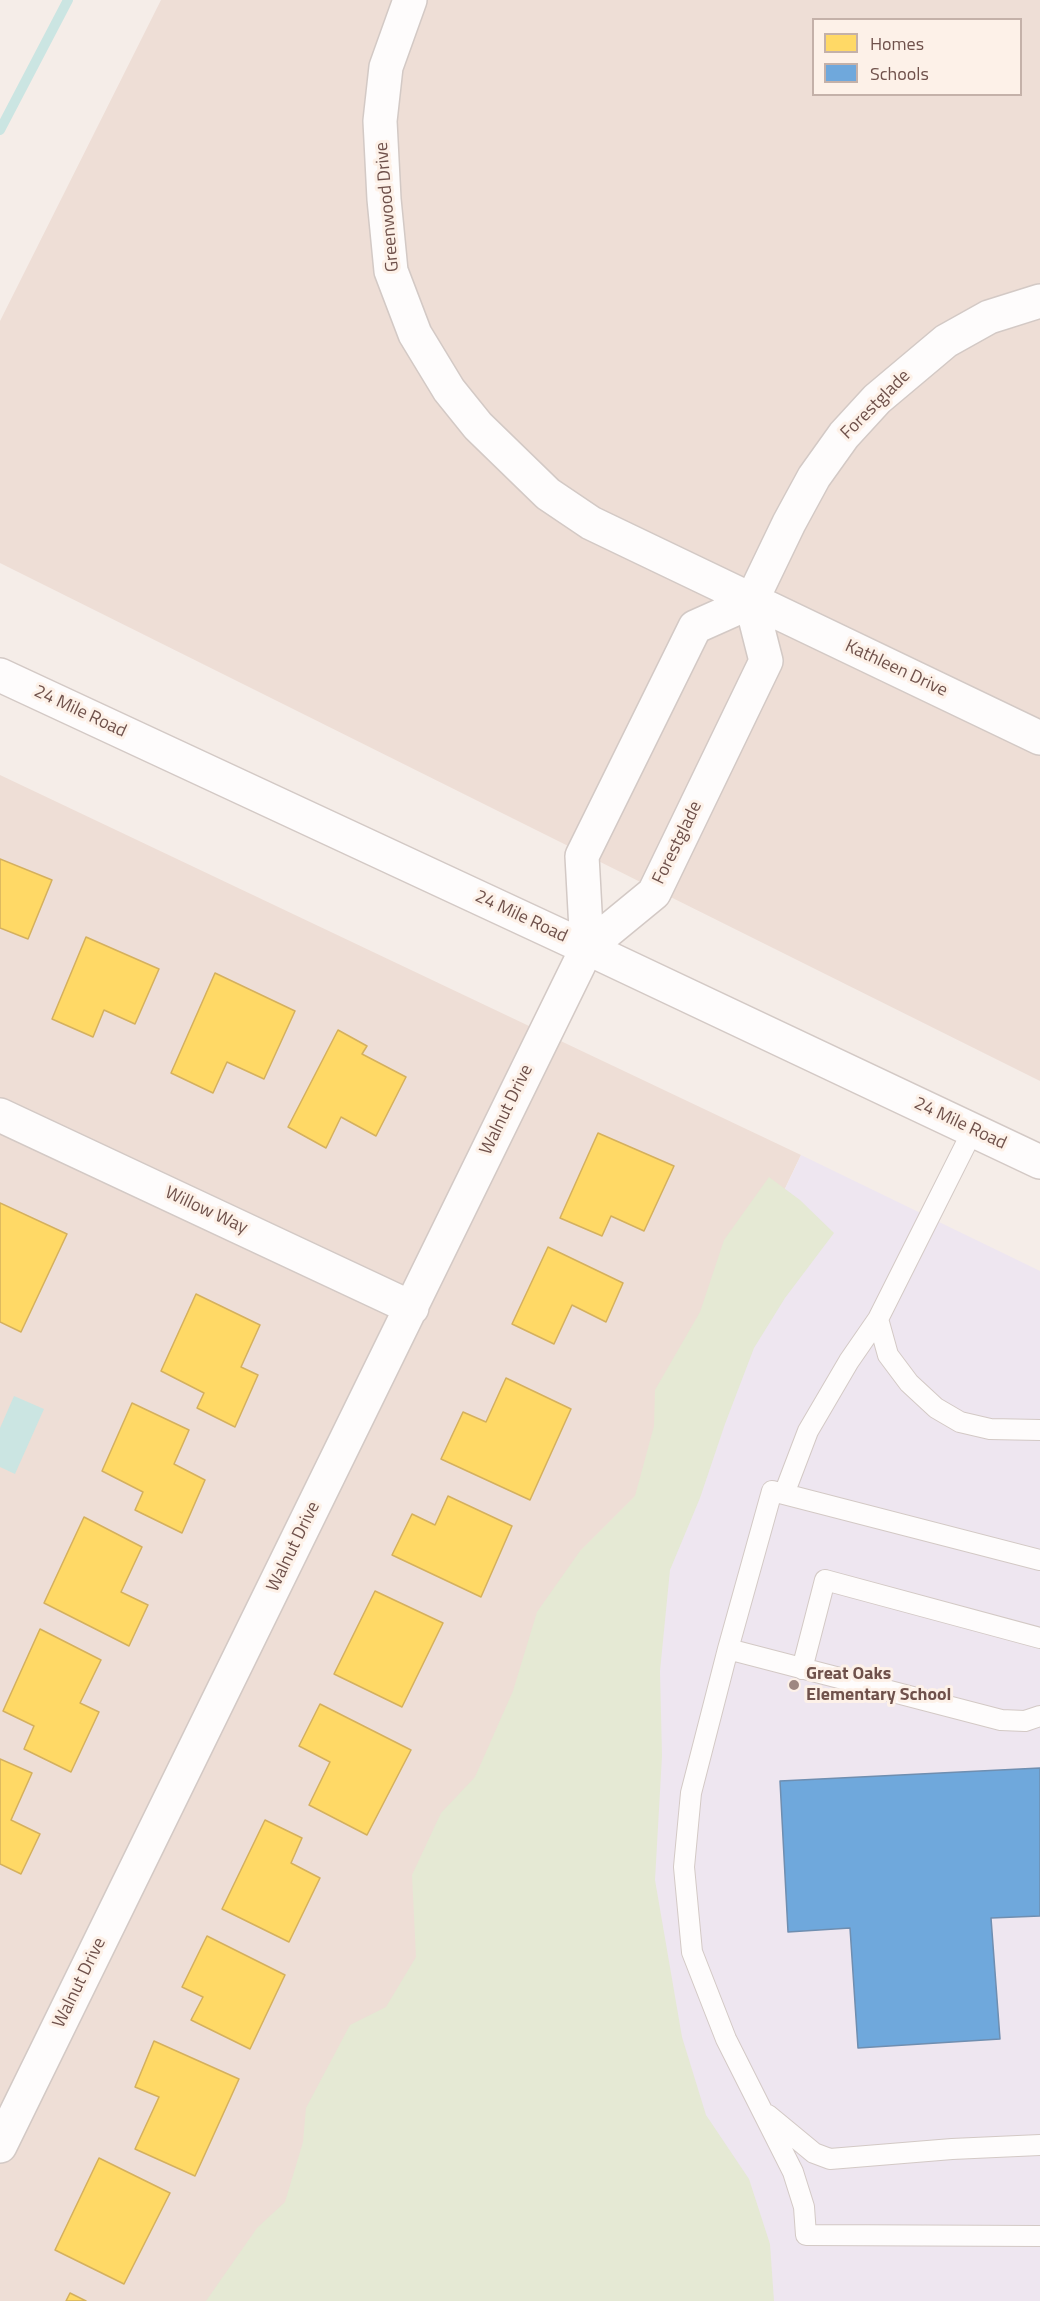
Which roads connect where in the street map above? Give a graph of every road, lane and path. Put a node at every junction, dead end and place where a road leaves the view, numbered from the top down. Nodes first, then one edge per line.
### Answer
1 (410, 0) edge
2 (1040, 301) edge
3 (752, 602) junction
4 (0, 675) edge
5 (1040, 738) edge
6 (587, 948) junction
7 (0, 1115) edge
8 (973, 1130) junction
9 (1040, 1162) edge
10 (412, 1308) junction
11 (878, 1320) junction
12 (1040, 1430) edge
13 (784, 1494) junction
14 (1040, 1560) edge
15 (1040, 1638) edge
16 (728, 1649) junction
17 (802, 1669) junction
18 (1040, 1716) edge
19 (760, 2108) junction
20 (1040, 2145) edge
21 (0, 2146) edge
22 (1040, 2236) edge

1 - 3 street, Greenwood Drive
2 - 3 street, Forestglade
3 - 5 street, Kathleen Drive
3 - 6 street, Forestglade
3 - 6 street
4 - 6 street, 24 Mile Road
6 - 8 street, 24 Mile Road
6 - 10 street, Walnut Drive
7 - 10 street, Willow Way
8 - 9 street, 24 Mile Road
8 - 11 lane
10 - 21 street, Walnut Drive
11 - 12 lane
11 - 13 lane
13 - 14 lane
13 - 16 lane
15 - 17 lane
16 - 17 lane
16 - 19 lane
17 - 18 lane
19 - 20 lane
19 - 22 lane

